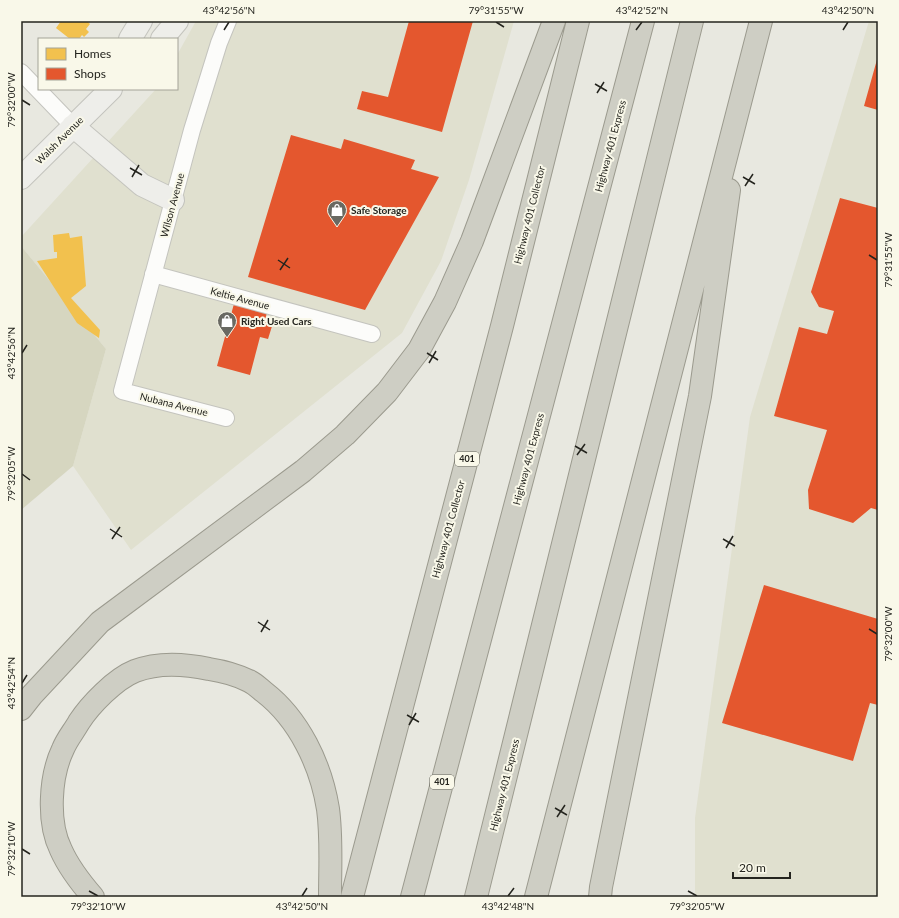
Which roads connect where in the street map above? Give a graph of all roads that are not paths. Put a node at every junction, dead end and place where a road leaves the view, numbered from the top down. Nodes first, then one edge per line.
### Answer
1 (141, 21) edge
2 (176, 21) edge
3 (228, 21) edge
4 (554, 21) edge
5 (578, 21) edge
6 (643, 21) edge
7 (692, 21) edge
8 (761, 21) edge
9 (131, 38) edge
10 (163, 38) edge
11 (21, 72) edge
12 (744, 83) junction
13 (38, 90) edge
14 (38, 90) edge
15 (104, 94) edge
16 (73, 126) junction
17 (21, 178) edge
18 (173, 200) junction
19 (153, 274) junction
20 (372, 334) dead end
21 (122, 391) joint
22 (226, 418) dead end
23 (21, 709) edge
24 (93, 897) edge
25 (330, 897) edge
26 (352, 897) edge
27 (412, 897) edge
28 (476, 897) edge
29 (536, 897) edge
30 (600, 897) edge

1 - 9 main road
2 - 10 main road
3 - 18 street, Wilson Avenue
4 - 23 highway
5 - 26 highway, Highway 401 Collector / 401
6 - 27 highway, Highway 401 Express / 401
7 - 28 highway, Highway 401 Express
8 - 12 highway
11 - 14 street
12 - 29 highway
12 - 30 highway
13 - 16 street
15 - 16 main road, Walsh Avenue
16 - 17 main road, Walsh Avenue
16 - 18 main road
18 - 19 street, Wilson Avenue
19 - 20 street, Keltie Avenue
19 - 21 street, Wilson Avenue
21 - 22 street, Nubana Avenue
24 - 25 highway

